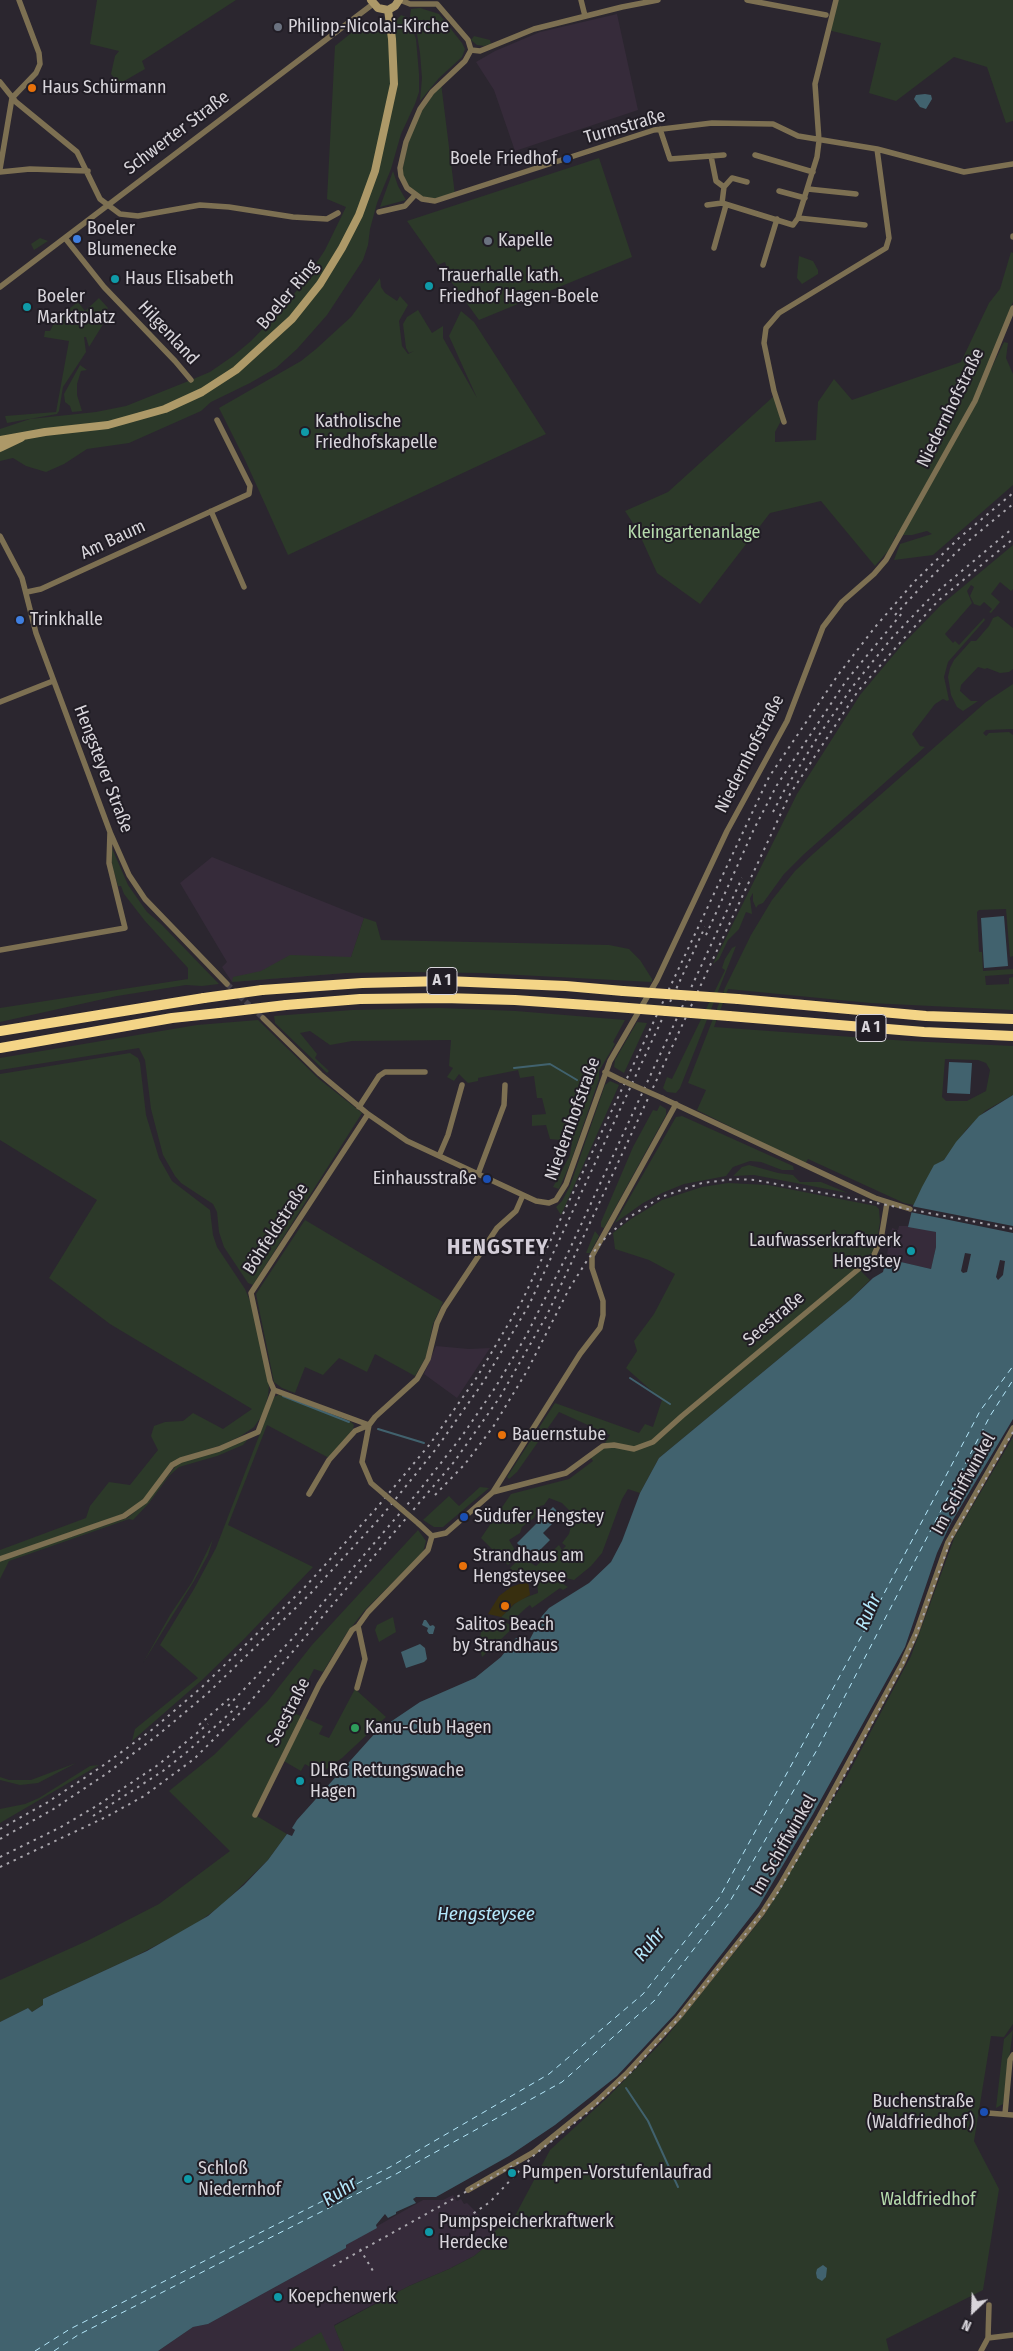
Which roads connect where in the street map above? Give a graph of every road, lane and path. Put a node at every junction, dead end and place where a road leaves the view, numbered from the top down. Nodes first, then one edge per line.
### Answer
1 (18, 0) edge
2 (399, 0) edge
3 (582, 0) edge
4 (658, 0) edge
5 (747, 0) edge
6 (836, 0) edge
7 (372, 2) edge
8 (388, 10) junction
9 (826, 15) dead end
10 (585, 16) junction
11 (471, 50) junction
12 (0, 82) edge
13 (12, 98) junction
14 (660, 129) junction
15 (819, 141) junction
16 (877, 149) junction
17 (724, 155) dead end
18 (755, 155) dead end
19 (711, 156) junction
20 (1013, 164) edge
21 (0, 170) edge
22 (88, 171) junction
23 (813, 172) junction
24 (747, 182) dead end
25 (724, 187) junction
26 (808, 189) junction
27 (779, 191) dead end
28 (856, 194) dead end
29 (414, 195) junction
30 (805, 198) junction
31 (724, 204) junction
32 (106, 205) junction
33 (706, 205) dead end
34 (379, 212) dead end
35 (338, 213) dead end
36 (798, 218) junction
37 (777, 219) junction
38 (865, 226) dead end
39 (65, 238) junction
40 (714, 248) dead end
41 (763, 265) dead end
42 (0, 287) edge
43 (1013, 308) edge
44 (191, 380) dead end
45 (217, 420) dead end
46 (784, 422) dead end
47 (22, 437) junction
48 (0, 440) edge
49 (0, 448) edge
50 (210, 511) junction
51 (0, 536) edge
52 (244, 587) dead end
53 (27, 592) junction
54 (53, 681) junction
55 (1, 701) edge
56 (0, 708) edge
57 (110, 832) junction
58 (0, 950) edge
59 (227, 984) tunnel mouth
60 (263, 1018) tunnel mouth
61 (1013, 1019) edge
62 (0, 1031) edge
63 (1013, 1036) edge
64 (0, 1048) edge
65 (425, 1072) dead end
66 (605, 1072) junction
67 (505, 1084) dead end
68 (462, 1085) dead end
69 (676, 1104) junction
70 (359, 1107) junction
71 (368, 1114) junction
72 (439, 1156) junction
73 (478, 1174) junction
74 (523, 1195) junction
75 (887, 1203) junction
76 (910, 1209) dead end
77 (274, 1390) junction
78 (368, 1425) junction
79 (1013, 1428) edge
80 (492, 1492) junction
81 (310, 1494) dead end
82 (432, 1536) junction
83 (0, 1559) edge
84 (358, 1626) junction
85 (357, 1688) dead end
86 (255, 1815) dead end
87 (1013, 2055) edge
88 (988, 2112) dead end
89 (1005, 2114) junction
90 (1013, 2115) edge
91 (468, 2190) dead end
92 (989, 2305) dead end
93 (1013, 2334) edge
94 (988, 2338) junction
95 (981, 2351) edge

1 - 13 street
2 - 8 main road
2 - 11 street
3 - 10 street
4 - 10 street
5 - 9 street
6 - 15 street
7 - 8 main road
7 - 32 street, Schwerter Straße
8 - 47 main road, Boeler Ring
10 - 11 street
11 - 29 street
12 - 13 street
13 - 21 street
13 - 22 street
14 - 15 street, Turmstraße
14 - 19 street
14 - 29 street, Turmstraße
15 - 16 street, Turmstraße
15 - 23 street
16 - 20 street, Turmstraße
16 - 46 street
17 - 19 street
18 - 23 street
19 - 25 street
21 - 22 street
22 - 32 street
23 - 26 street
24 - 25 street
25 - 31 street
26 - 28 street
26 - 30 street
27 - 30 street
29 - 34 street
30 - 36 street
31 - 33 street
31 - 37 street
31 - 40 street
32 - 35 street
32 - 39 street, Schwerter Straße
36 - 37 street
36 - 38 street
37 - 41 street
39 - 42 street, Schwerter Straße
39 - 44 street, Hilgenland
43 - 66 street, Niedernhofstraße
45 - 50 street, Am Baum
47 - 48 main road, Boeler Ring
47 - 49 main road, Boeler Ring
50 - 52 street
50 - 53 street, Am Baum
51 - 53 street, Hengsteyer Straße
53 - 54 street, Hengsteyer Straße
54 - 55 street
54 - 57 street, Hengsteyer Straße
55 - 56 street
57 - 58 street
57 - 59 street, Hengsteyer Straße
60 - 70 street
61 - 62 highway, A 1, bridge
63 - 64 highway, A 1, bridge
65 - 70 street
66 - 69 street, bridge
66 - 74 street, Niedernhofstraße
67 - 73 street
68 - 72 street
69 - 75 street
69 - 80 street, Seestraße
70 - 71 street
71 - 72 street
71 - 77 street, Böhfeldstraße
72 - 73 street
73 - 74 street
74 - 78 street
75 - 76 street
75 - 80 street, Seestraße
77 - 78 street
77 - 83 street
78 - 81 street
78 - 82 street, bridge
79 - 91 street, Im Schiffwinkel
80 - 82 street, Seestraße
82 - 84 street, Seestraße
84 - 85 street
84 - 86 street, Seestraße
87 - 89 street
88 - 89 street
89 - 90 street
92 - 94 street
93 - 94 street
94 - 95 street

